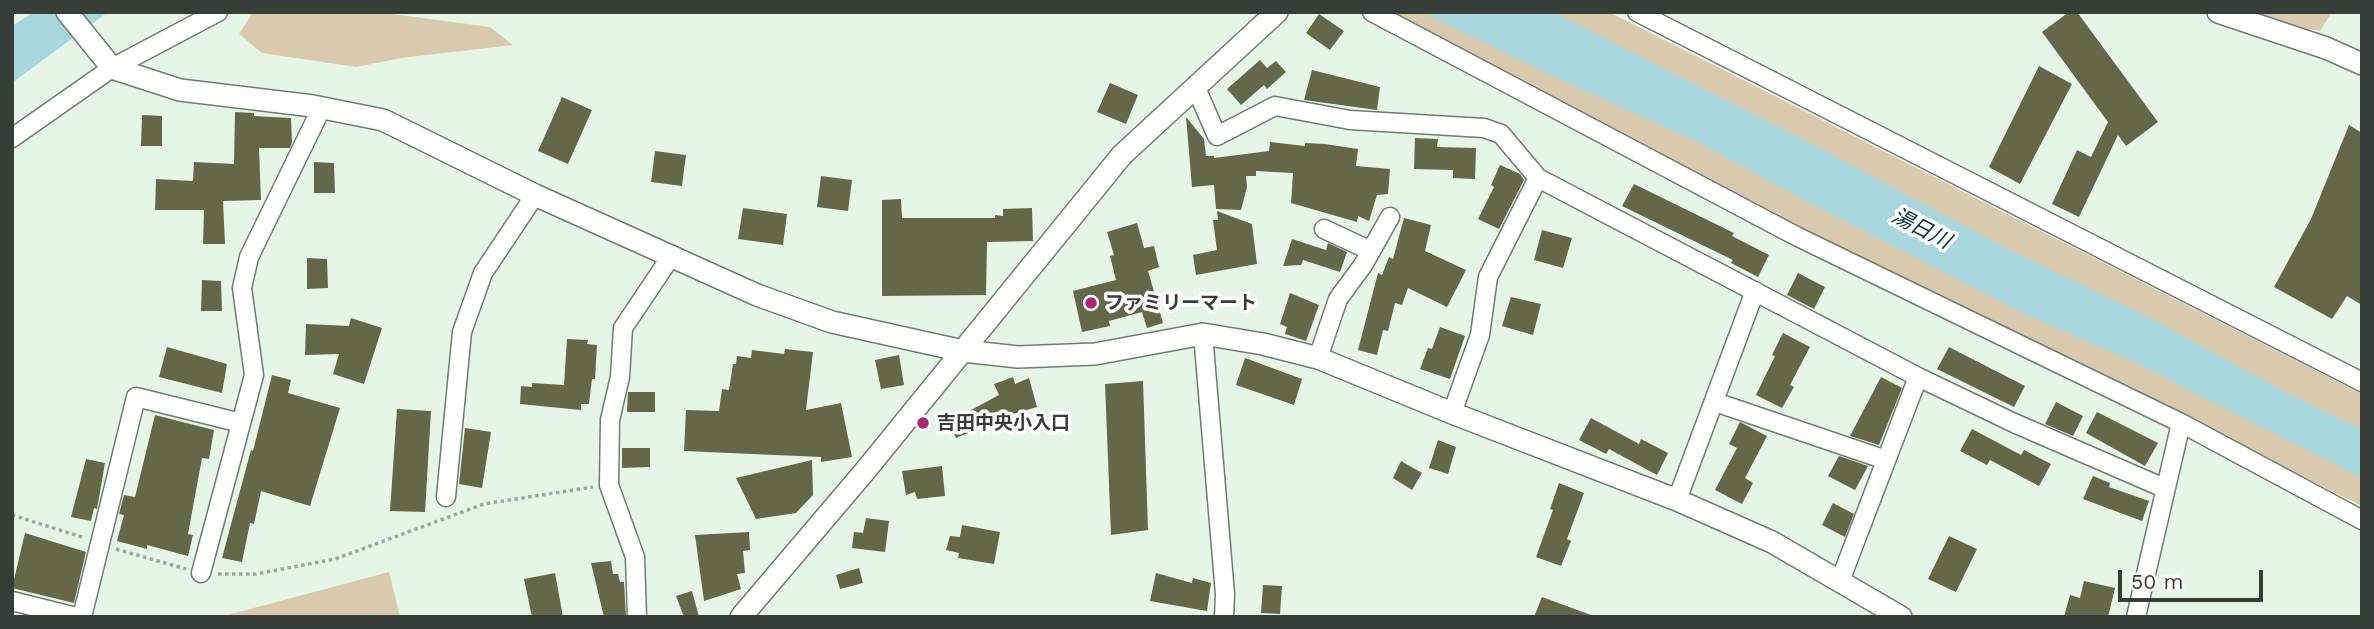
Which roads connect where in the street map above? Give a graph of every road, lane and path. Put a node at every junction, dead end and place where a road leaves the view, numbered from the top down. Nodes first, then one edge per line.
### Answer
1 (67, 12) edge
2 (218, 12) edge
3 (1277, 12) edge
4 (1372, 12) edge
5 (1637, 12) edge
6 (2218, 12) edge
7 (2245, 17) edge
8 (2362, 64) edge
9 (112, 68) junction
10 (1196, 88) junction
11 (322, 107) junction
12 (12, 138) edge
13 (1538, 178) junction
14 (535, 195) junction
15 (1390, 217) dead end
16 (1324, 229) dead end
17 (1371, 251) junction
18 (672, 255) junction
19 (1755, 291) junction
20 (1203, 334) junction
21 (963, 351) junction
22 (1318, 358) junction
23 (1918, 377) junction
24 (2362, 382) edge
25 (1715, 402) junction
26 (1452, 413) junction
27 (242, 423) junction
28 (2181, 423) junction
29 (1886, 460) junction
30 (609, 485) junction
31 (2164, 488) junction
32 (446, 497) dead end
33 (1678, 500) junction
34 (12, 515) edge
35 (2362, 520) edge
36 (100, 543) junction
37 (201, 573) junction
38 (1840, 581) junction
39 (12, 601) edge
40 (76, 617) edge
41 (82, 617) edge
42 (637, 617) edge
43 (741, 617) edge
44 (1224, 617) edge
45 (1901, 617) edge
46 (2136, 617) edge

1 - 9 street
2 - 9 street
3 - 10 street
4 - 28 street
5 - 24 street
6 - 7 street
7 - 8 street
9 - 11 street
9 - 12 street
10 - 13 street
10 - 21 street
11 - 14 street
11 - 27 street
13 - 19 street
13 - 26 street
14 - 18 street
14 - 32 street
15 - 17 street
16 - 17 street
17 - 22 street
18 - 21 street
18 - 30 street
19 - 23 street
19 - 25 street
20 - 21 street
20 - 22 street
20 - 44 street
21 - 43 street
22 - 26 street
23 - 29 street
23 - 31 street
25 - 29 street
25 - 33 street
26 - 33 street
27 - 36 street
27 - 37 street
28 - 31 street
28 - 35 street
29 - 38 street
30 - 37 path
30 - 42 street
31 - 46 street
33 - 38 street
34 - 36 path
36 - 37 path
36 - 41 street
38 - 45 street
39 - 40 street

